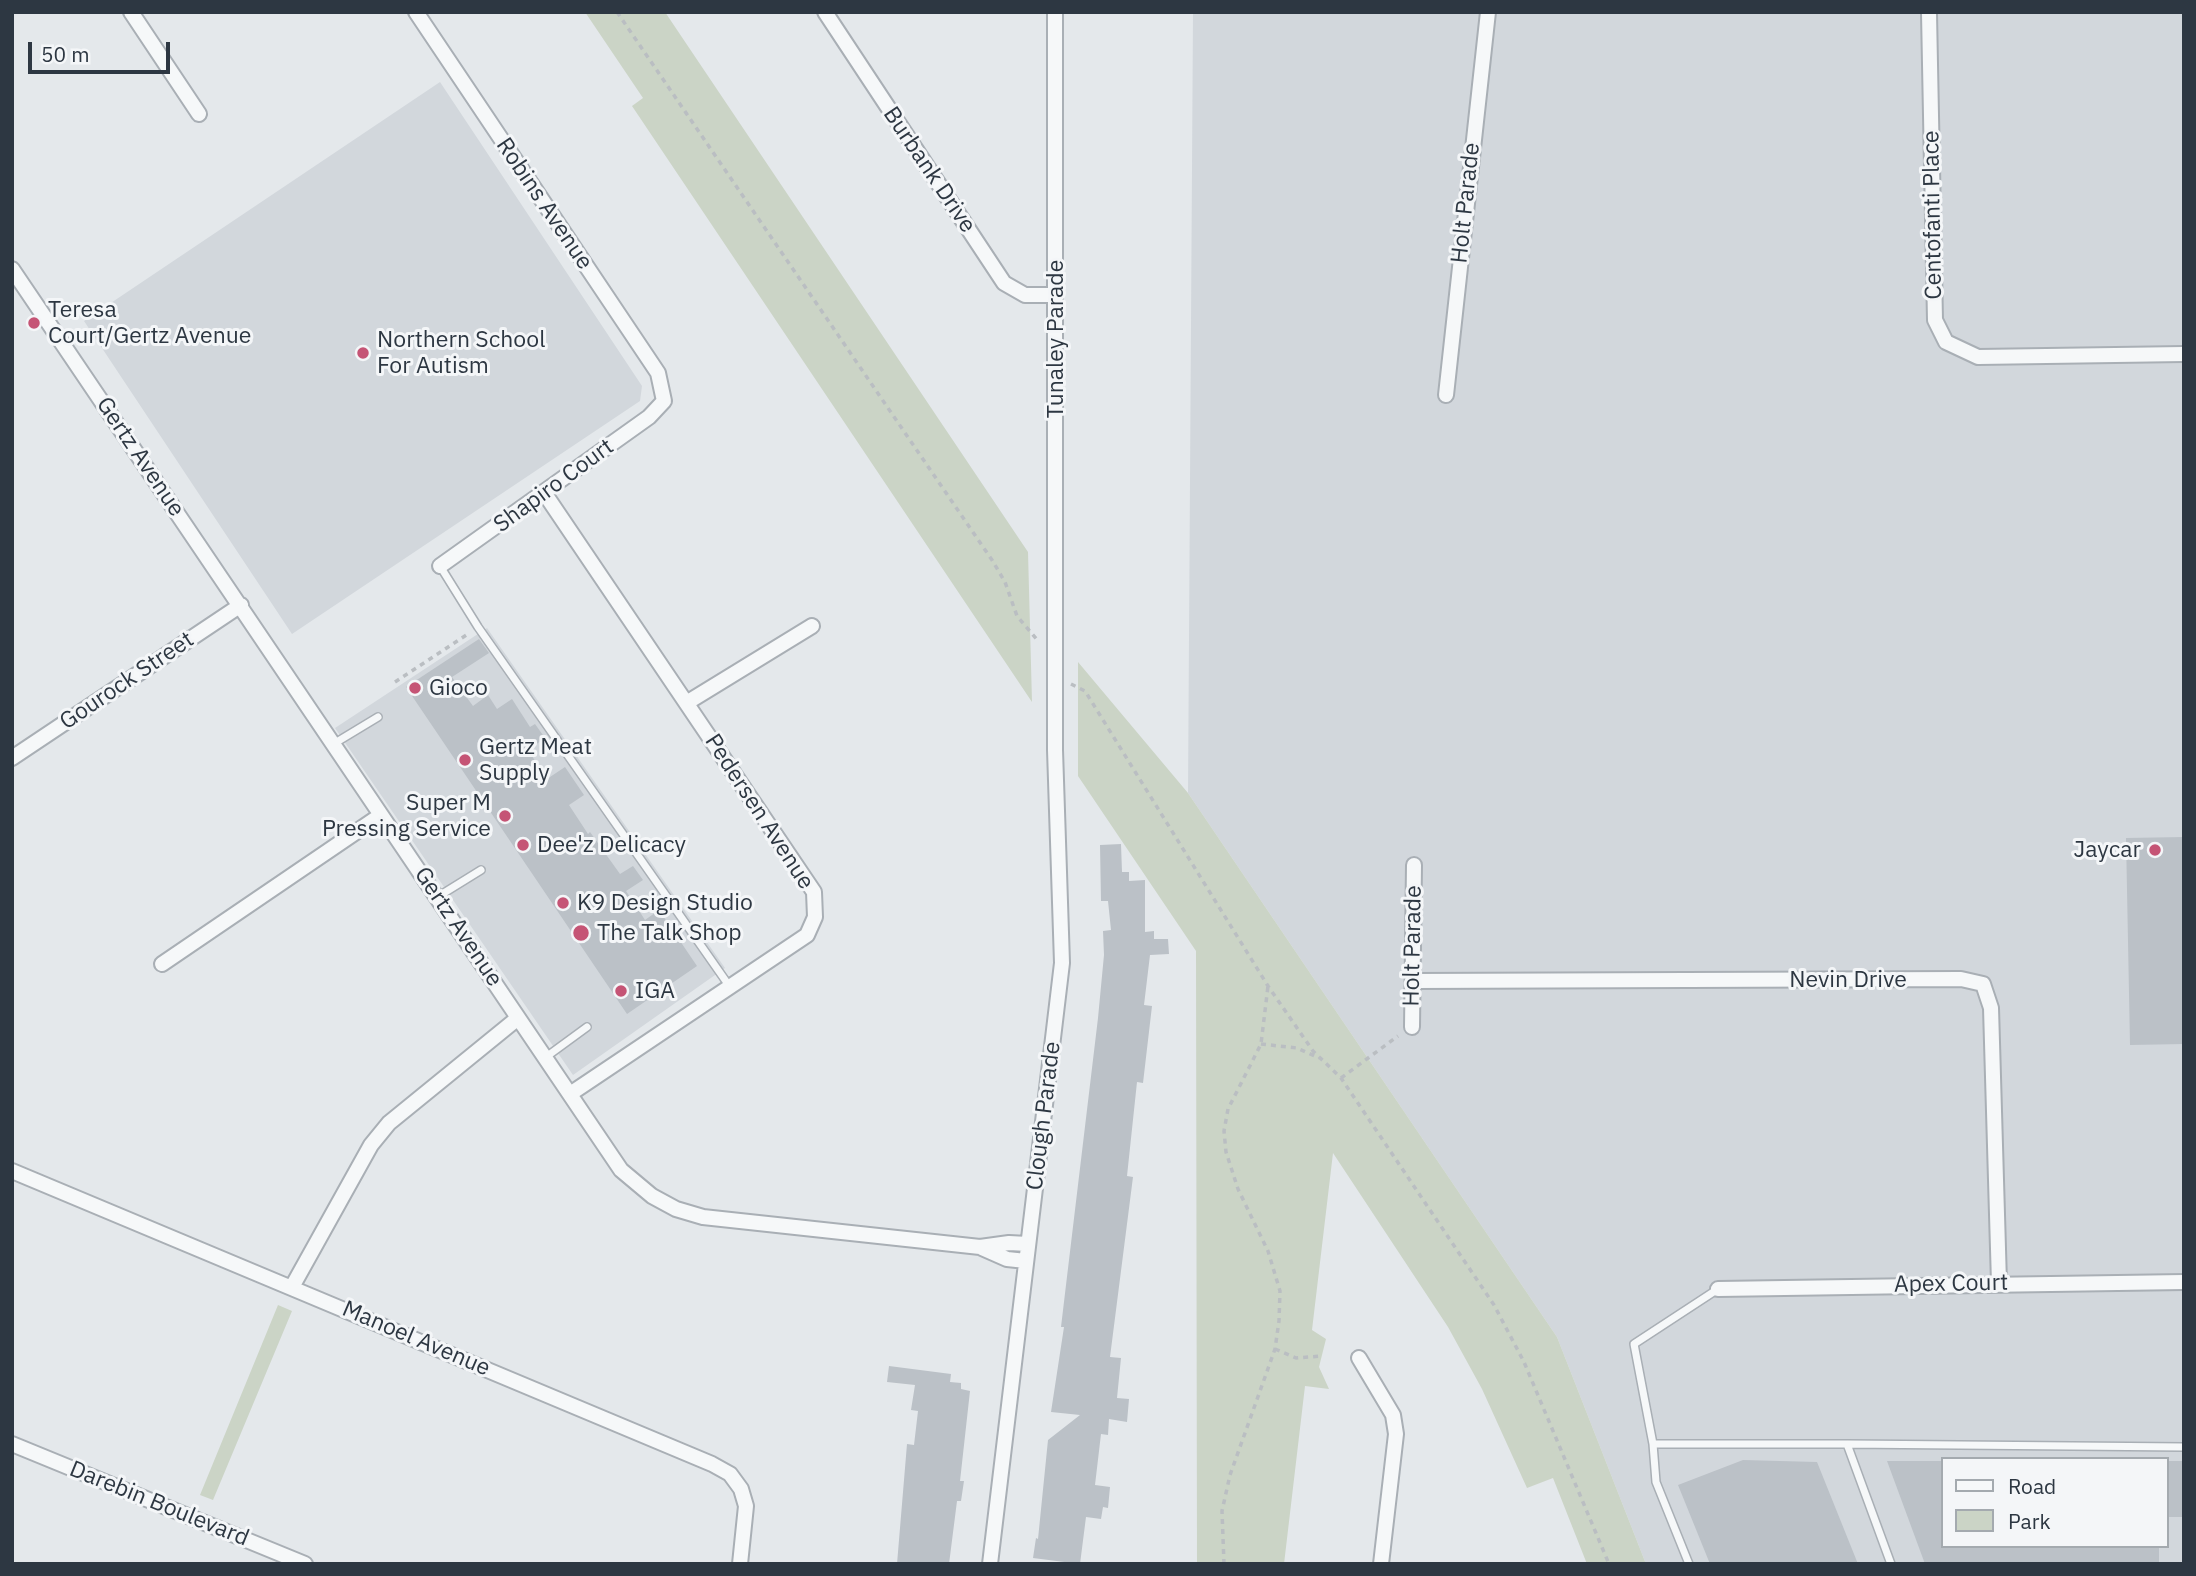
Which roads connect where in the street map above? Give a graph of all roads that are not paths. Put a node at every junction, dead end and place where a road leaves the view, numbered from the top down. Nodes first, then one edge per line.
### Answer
1 (131, 12) edge
2 (416, 12) edge
3 (825, 12) edge
4 (1055, 12) edge
5 (1488, 12) edge
6 (1929, 13) edge
7 (199, 114) dead end
8 (12, 269) edge
9 (1055, 295) junction
10 (2184, 354) edge
11 (1446, 395) dead end
12 (664, 401) joint
13 (545, 494) junction
14 (440, 566) joint
15 (241, 605) junction
16 (812, 626) dead end
17 (1056, 665) joint
18 (688, 702) junction
19 (378, 717) dead end
20 (335, 743) junction
21 (12, 758) edge
22 (381, 814) junction
23 (1414, 865) dead end
24 (481, 870) dead end
25 (439, 896) junction
26 (162, 964) dead end
27 (1413, 981) junction
28 (730, 988) junction
29 (518, 1018) junction
30 (587, 1027) dead end
31 (1412, 1027) road end
32 (545, 1058) junction
33 (570, 1094) junction
34 (12, 1171) edge
35 (1028, 1244) junction
36 (980, 1247) junction
37 (1026, 1261) junction
38 (2184, 1282) edge
39 (1998, 1283) junction
40 (292, 1287) junction
41 (1718, 1289) joint
42 (1359, 1358) dead end
43 (12, 1444) edge
44 (1653, 1444) junction
45 (1847, 1444) junction
46 (2184, 1447) edge
47 (305, 1564) edge
48 (740, 1564) edge
49 (990, 1564) edge
50 (1381, 1564) edge
51 (1689, 1564) edge
52 (1891, 1564) edge

1 - 7 street
2 - 12 street, Robins Avenue
3 - 9 street, Burbank Drive
4 - 9 street, Tunaley Parade
5 - 11 street, Holt Parade
6 - 10 street, Centofanti Place
8 - 15 street, Gertz Avenue
9 - 17 street, Tunaley Parade
12 - 13 street, Shapiro Court
13 - 14 street, Shapiro Court
13 - 18 street, Pedersen Avenue
14 - 28 lane
15 - 20 street, Gertz Avenue
15 - 21 street, Gourock Street
16 - 18 street
17 - 35 street, Clough Parade
18 - 28 street, Pedersen Avenue
19 - 20 lane
20 - 22 street, Gertz Avenue
22 - 25 street, Gertz Avenue
22 - 26 street
23 - 27 street, Holt Parade
24 - 25 lane
25 - 29 street, Gertz Avenue
27 - 31 street, Holt Parade
27 - 39 street, Nevin Drive
28 - 33 street, Pedersen Avenue
29 - 32 street, Gertz Avenue
29 - 40 street
30 - 32 lane
32 - 33 street, Gertz Avenue
33 - 36 street, Gertz Avenue
34 - 40 street, Manoel Avenue
35 - 36 street, Gertz Avenue
35 - 37 street, Clough Parade
36 - 37 street, Gertz Avenue
37 - 49 street, Clough Parade
38 - 39 street, Apex Court
39 - 41 street, Apex Court
40 - 48 street, Manoel Avenue
41 - 44 lane
42 - 50 street
43 - 47 street, Darebin Boulevard
44 - 45 lane
44 - 51 lane
45 - 46 lane
45 - 52 lane

